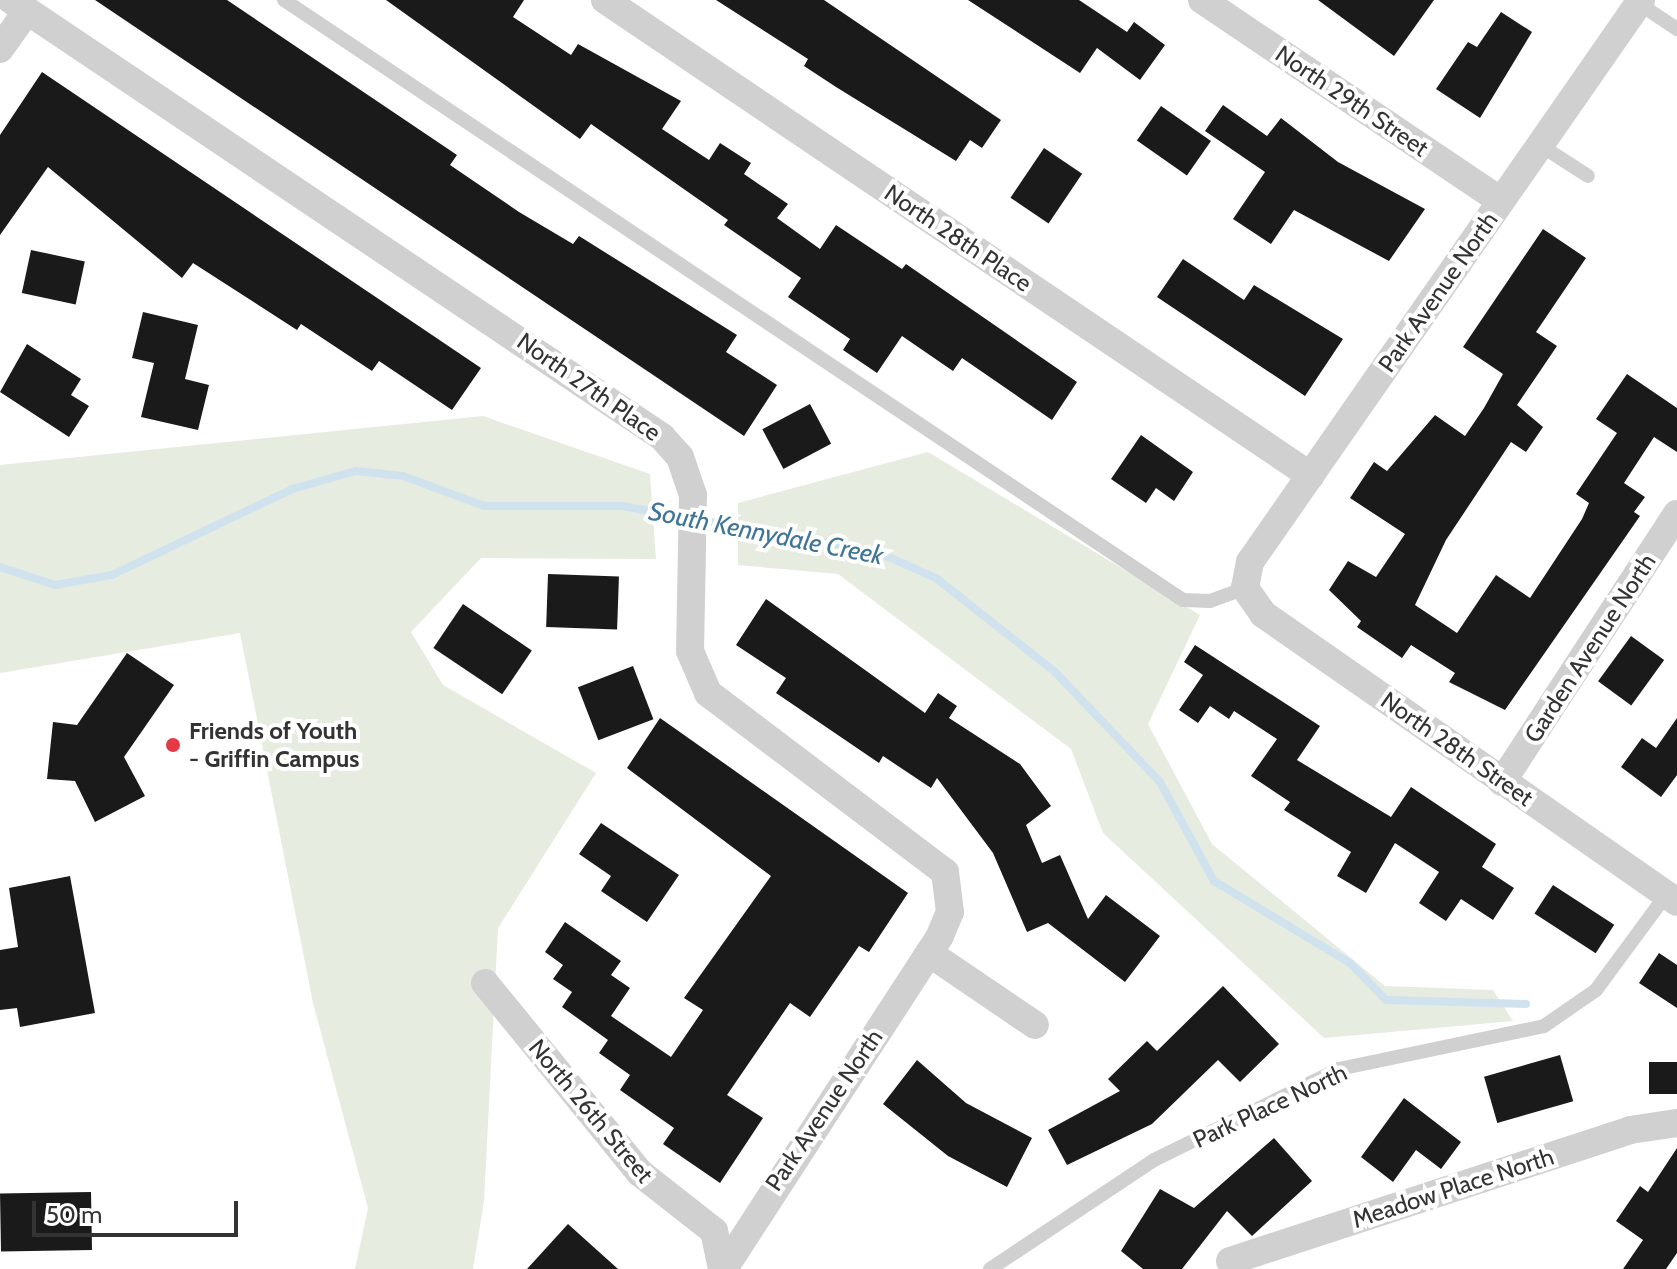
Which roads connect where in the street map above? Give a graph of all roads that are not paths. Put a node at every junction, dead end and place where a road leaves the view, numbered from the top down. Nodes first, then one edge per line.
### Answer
1 (284, 0) edge
2 (605, 0) edge
3 (1202, 0) edge
4 (1640, 2) edge
5 (19, 5) edge
6 (1677, 29) edge
7 (0, 49) edge
8 (1540, 145) junction
9 (1588, 176) dead end
10 (1501, 201) junction
11 (1311, 476) junction
12 (1677, 514) edge
13 (1245, 588) junction
14 (1502, 782) junction
15 (1671, 898) edge
16 (929, 953) junction
17 (485, 983) dead end
18 (1035, 1025) dead end
19 (1677, 1123) edge
20 (1230, 1261) dead end
21 (723, 1269) edge
22 (990, 1269) edge

1 - 13 lane
2 - 11 street, North 28th Place
3 - 10 street, North 29th Street
4 - 6 lane
4 - 8 street, Park Avenue North
5 - 7 street
5 - 16 street, North 27th Place
8 - 9 lane
8 - 10 street, Park Avenue North
10 - 11 street, Park Avenue North
11 - 13 street, Park Avenue North
12 - 14 street, Garden Avenue North
13 - 14 street, North 28th Street
14 - 15 street, North 28th Street
15 - 22 lane, Park Place North
16 - 18 street
16 - 21 street, Park Avenue North
17 - 21 street, North 26th Street
19 - 20 street, Meadow Place North

